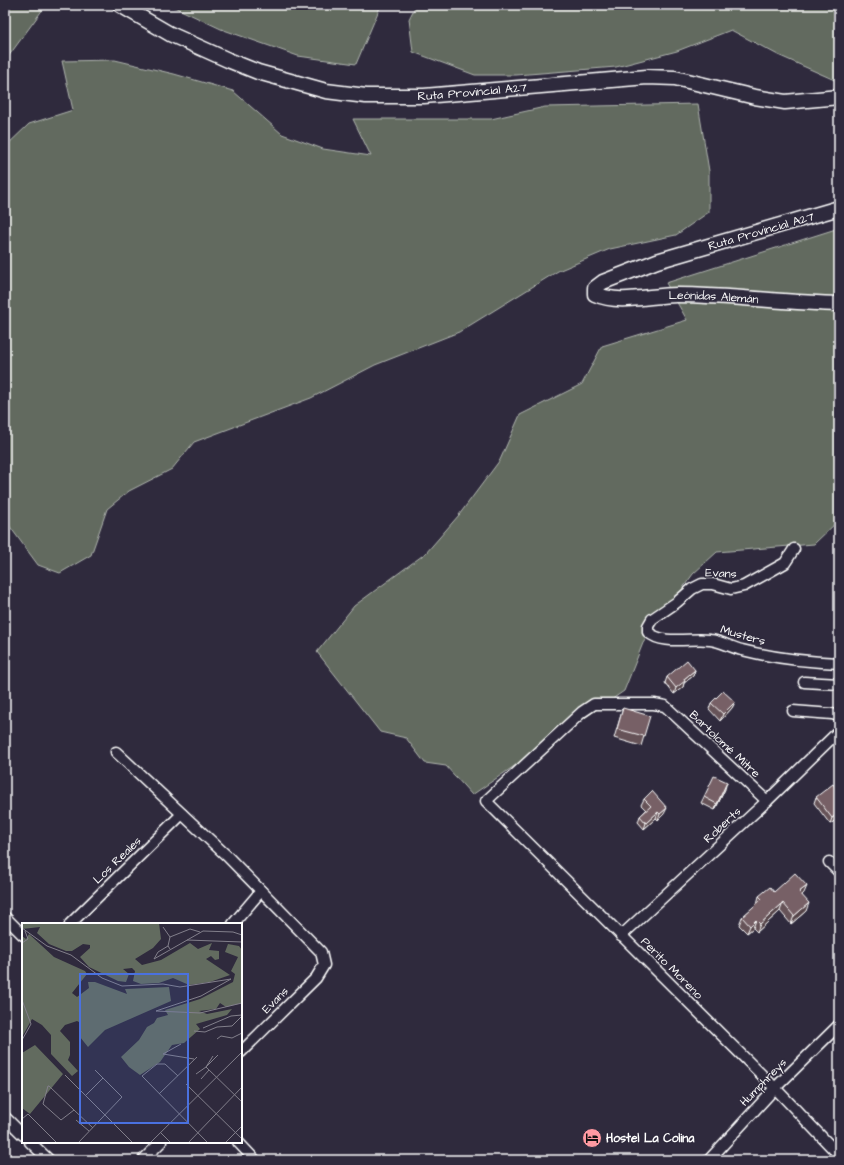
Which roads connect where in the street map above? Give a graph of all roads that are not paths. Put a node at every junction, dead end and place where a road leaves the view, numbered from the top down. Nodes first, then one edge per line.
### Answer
1 (120, 5) edge
2 (839, 97) edge
3 (839, 208) edge
4 (595, 288) joint
5 (839, 304) edge
6 (794, 549) dead end
7 (648, 626) joint
8 (839, 664) edge
9 (804, 682) dead end
10 (839, 684) edge
11 (793, 711) dead end
12 (839, 716) edge
13 (839, 731) edge
14 (116, 752) dead end
15 (486, 801) joint
16 (767, 801) junction
17 (182, 814) junction
18 (829, 862) dead end
19 (839, 872) edge
20 (261, 891) junction
21 (5, 917) edge
22 (71, 923) edge
23 (234, 923) edge
24 (22, 933) edge
25 (621, 936) junction
26 (839, 1025) edge
27 (242, 1051) edge
28 (775, 1088) junction
29 (5, 1117) edge
30 (22, 1134) edge
31 (31, 1143) edge
32 (160, 1143) edge
33 (239, 1143) edge
34 (839, 1155) edge
35 (49, 1160) edge
36 (143, 1160) edge
37 (255, 1160) edge
38 (709, 1160) edge

1 - 2 street, Ruta Provincial A27
3 - 4 street, Ruta Provincial A27
4 - 5 street, Leónidas Alemán
6 - 7 street, Evans
7 - 8 street, Musters
9 - 10 street
11 - 12 street
13 - 16 street, Roberts
14 - 17 street
15 - 16 street, Bartolomé Mitre
15 - 25 street, Perito Moreno
16 - 25 street, Roberts
17 - 20 street
17 - 22 street, Los Reales
18 - 19 street
20 - 23 street
20 - 27 street, Evans
21 - 24 street
25 - 28 street, Perito Moreno
26 - 28 street, Humphreys
28 - 34 street, Perito Moreno
28 - 38 street, Humphreys
29 - 30 street
31 - 35 street
32 - 36 street
33 - 37 street

